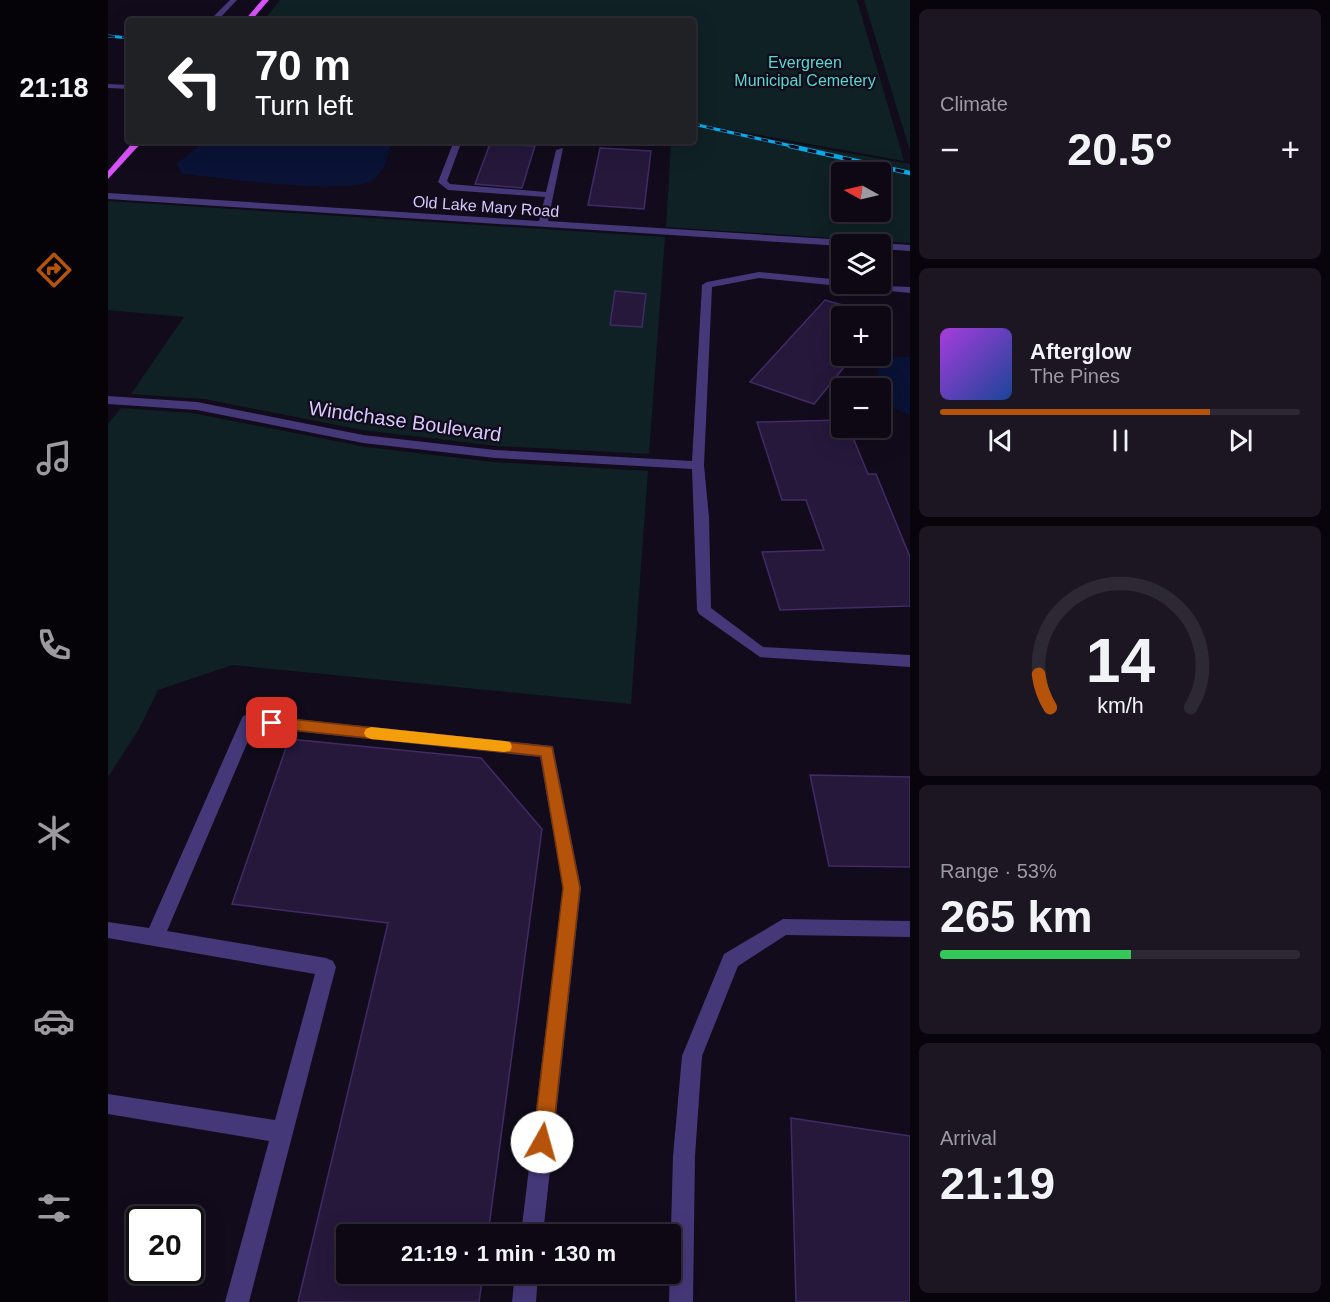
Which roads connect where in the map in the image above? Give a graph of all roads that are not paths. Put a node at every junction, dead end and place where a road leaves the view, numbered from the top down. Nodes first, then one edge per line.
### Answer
1 (234, 0) edge
2 (266, 0) edge
3 (216, 18) edge
4 (250, 18) edge
5 (126, 79) edge
6 (108, 86) edge
7 (117, 87) junction
8 (126, 87) edge
9 (137, 144) edge
10 (456, 146) dead end
11 (560, 150) dead end
12 (108, 176) edge
13 (550, 195) junction
14 (108, 196) edge
15 (543, 224) junction
16 (831, 242) edge
17 (891, 247) edge
18 (910, 248) edge
19 (831, 282) edge
20 (891, 288) edge
21 (910, 290) edge
22 (108, 400) edge
23 (698, 465) junction
24 (910, 661) edge
25 (108, 930) edge
26 (910, 930) edge
27 (154, 939) junction
28 (108, 1104) edge
29 (282, 1132) junction
30 (533, 1224) edge
31 (526, 1284) edge
32 (237, 1302) edge
33 (524, 1302) edge
34 (681, 1302) edge

1 - 3 street
2 - 4 main road
5 - 7 street
6 - 7 street
7 - 8 street
9 - 12 main road
10 - 13 street
11 - 13 street
13 - 15 street
14 - 15 street, Old Lake Mary Road
15 - 16 street, Old Lake Mary Road
17 - 18 street
19 - 23 street
20 - 21 street
22 - 23 street, Windchase Boulevard
23 - 24 street
25 - 27 street
26 - 34 street
27 - 29 street
27 - 30 street
28 - 29 street
29 - 32 street
31 - 33 street

